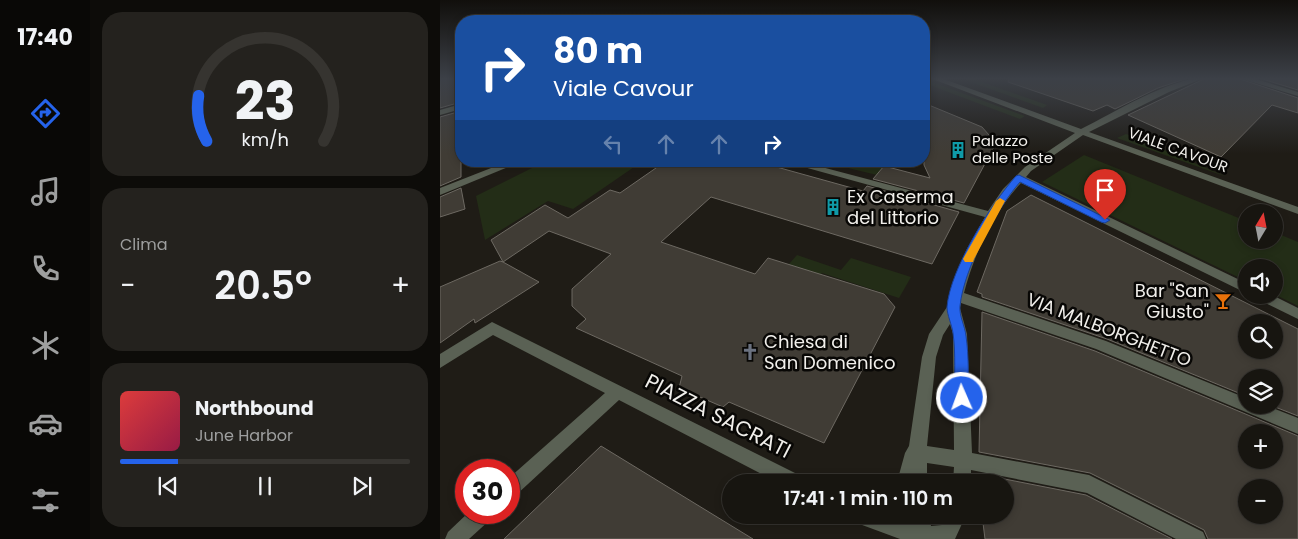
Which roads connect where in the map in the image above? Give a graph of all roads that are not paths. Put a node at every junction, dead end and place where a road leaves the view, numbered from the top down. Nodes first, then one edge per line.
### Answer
1 (1006, 103) edge
2 (1140, 103) edge
3 (455, 108) edge
4 (440, 114) edge
5 (1082, 132) junction
6 (503, 167) edge
7 (810, 167) edge
8 (1019, 178) junction
9 (440, 192) edge
10 (1298, 211) edge
11 (991, 215) junction
12 (1238, 284) edge
13 (955, 302) junction
14 (1278, 304) edge
15 (1298, 314) edge
16 (440, 362) edge
17 (618, 392) junction
18 (1238, 402) edge
19 (1268, 414) edge
20 (1298, 426) edge
21 (917, 449) junction
22 (964, 460) junction
23 (780, 474) edge
24 (909, 474) edge
25 (918, 474) edge
26 (963, 474) edge
27 (520, 480) edge
28 (471, 524) edge
29 (880, 524) edge
30 (921, 524) edge
31 (952, 524) edge
32 (922, 538) edge
33 (455, 539) edge
34 (1196, 539) edge

1 - 5 street, VIALE CAVOUR
2 - 5 street
3 - 4 street
5 - 8 street
5 - 10 street, VIALE CAVOUR
6 - 9 street
7 - 11 street
8 - 11 street
8 - 12 street
11 - 13 street
13 - 18 street, VIA MALBORGHETTO
13 - 21 street
13 - 22 street
14 - 15 street
16 - 17 street, PIAZZA SACRATI
17 - 23 street, PIAZZA SACRATI
17 - 27 street, PIAZZA SACRATI
19 - 20 street, VIA MALBORGHETTO
21 - 22 street
21 - 24 street
21 - 25 street
22 - 26 street
22 - 34 street
28 - 33 street
29 - 32 street
30 - 32 street
31 - 32 street

